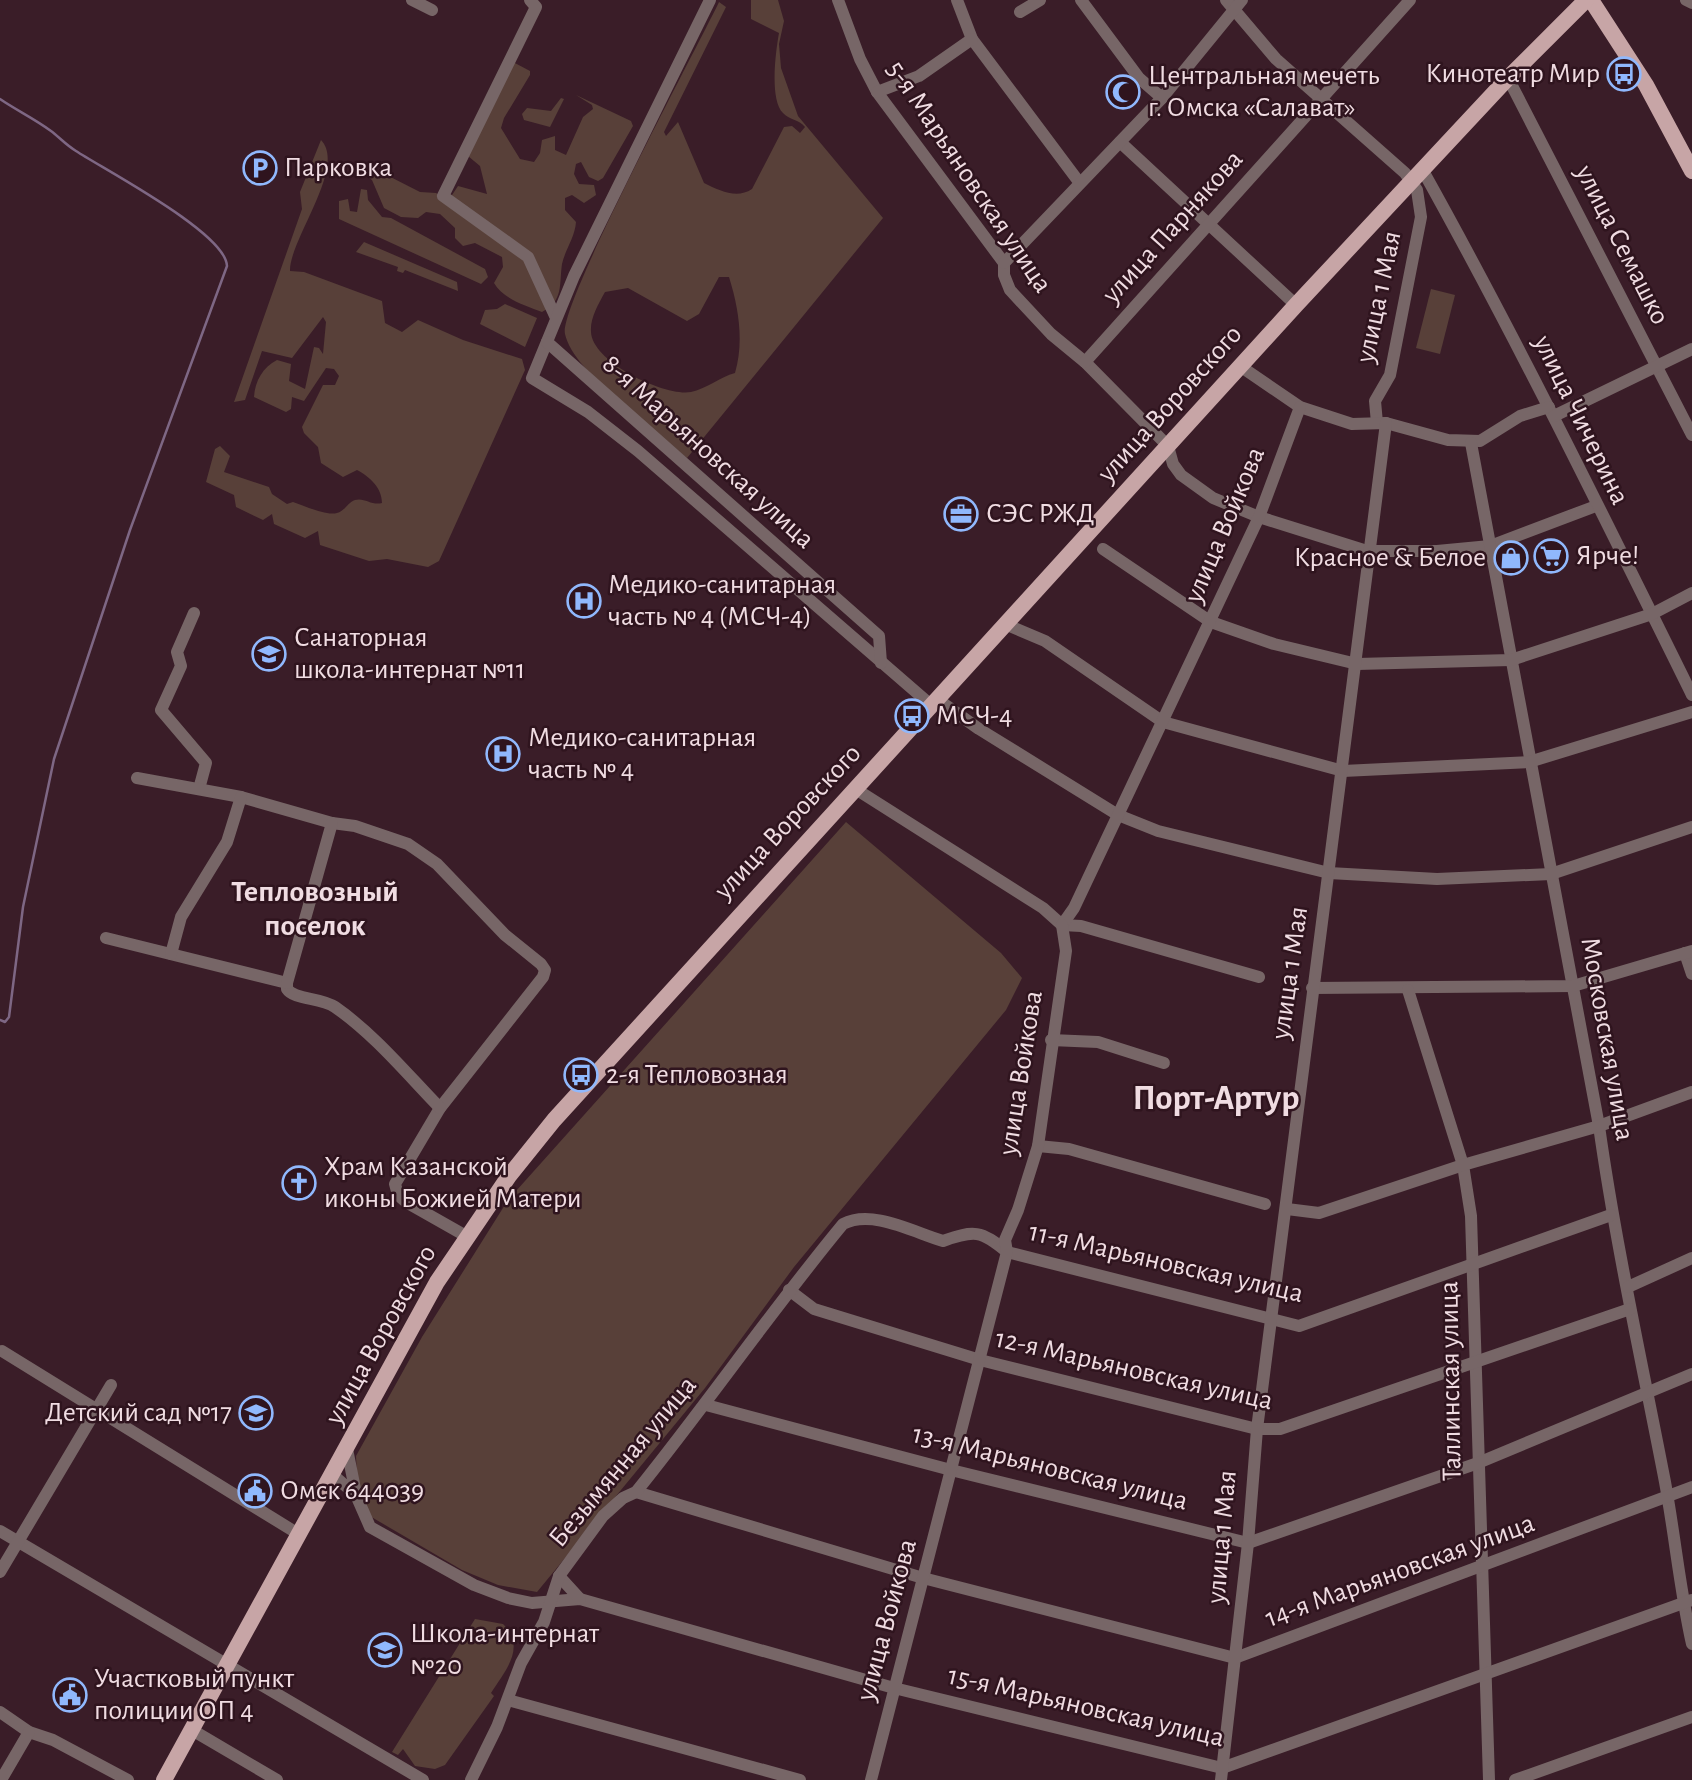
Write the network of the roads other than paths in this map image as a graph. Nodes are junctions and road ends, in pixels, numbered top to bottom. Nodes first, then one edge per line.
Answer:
1 (412, 0) edge
2 (530, 0) edge
3 (710, 0) edge
4 (838, 0) edge
5 (957, 0) edge
6 (1040, 0) edge
7 (1081, 0) edge
8 (1410, 0) edge
9 (1589, 0) edge
10 (1686, 0) edge
11 (1234, 3) edge
12 (1692, 4) edge
13 (432, 10) dead end
14 (1020, 12) dead end
15 (972, 38) junction
16 (1508, 78) junction
17 (877, 92) junction
18 (1162, 98) junction
19 (1321, 99) junction
20 (1119, 142) junction
21 (1692, 171) edge
22 (1417, 174) junction
23 (1079, 182) junction
24 (1207, 223) junction
25 (1004, 263) junction
26 (1296, 305) junction
27 (556, 318) junction
28 (547, 342) junction
29 (1692, 348) edge
30 (1085, 362) junction
31 (1240, 366) junction
32 (1657, 368) junction
33 (1300, 407) junction
34 (1552, 411) junction
35 (1381, 423) junction
36 (1692, 435) edge
37 (1471, 443) junction
38 (1168, 446) junction
39 (1596, 506) junction
40 (1259, 517) junction
41 (1490, 546) junction
42 (1103, 550) dead end
43 (1367, 551) junction
44 (1692, 593) edge
45 (194, 613) dead end
46 (1652, 614) junction
47 (1211, 622) junction
48 (1006, 624) junction
49 (1511, 660) junction
50 (881, 663) junction
51 (1357, 664) junction
52 (1692, 695) edge
53 (934, 702) junction
54 (1692, 712) edge
55 (1163, 722) junction
56 (1529, 762) junction
57 (1343, 771) junction
58 (137, 778) dead end
59 (854, 788) junction
60 (199, 789) junction
61 (241, 797) junction
62 (1118, 816) junction
63 (332, 823) junction
64 (1692, 827) edge
65 (1329, 873) junction
66 (1551, 874) junction
67 (1062, 925) junction
68 (106, 938) dead end
69 (1689, 952) edge
70 (171, 954) junction
71 (1692, 974) edge
72 (1259, 977) dead end
73 (287, 984) junction
74 (1573, 986) junction
75 (1311, 988) junction
76 (1408, 990) junction
77 (1051, 1040) junction
78 (1164, 1063) dead end
79 (1692, 1092) edge
80 (440, 1108) junction
81 (1599, 1126) junction
82 (1038, 1146) junction
83 (1463, 1164) junction
84 (1265, 1204) dead end
85 (1287, 1209) junction
86 (1611, 1215) junction
87 (870, 1219) joint
88 (1008, 1233) junction
89 (466, 1236) junction
90 (990, 1238) junction
91 (1007, 1252) junction
92 (1692, 1258) edge
93 (1473, 1262) junction
94 (1628, 1286) junction
95 (789, 1290) junction
96 (1630, 1309) junction
97 (1272, 1319) junction
98 (2, 1351) dead end
99 (980, 1360) junction
100 (1475, 1361) junction
101 (1692, 1374) edge
102 (111, 1385) dead end
103 (1648, 1394) junction
104 (706, 1405) junction
105 (97, 1408) junction
106 (1256, 1429) junction
107 (347, 1449) junction
108 (1478, 1463) junction
109 (951, 1470) junction
110 (333, 1475) junction
111 (1692, 1487) edge
112 (636, 1492) junction
113 (356, 1494) junction
114 (1668, 1498) junction
115 (0, 1531) edge
116 (300, 1535) junction
117 (17, 1541) junction
118 (1248, 1542) junction
119 (1480, 1567) junction
120 (0, 1572) edge
121 (559, 1576) junction
122 (923, 1578) junction
123 (580, 1599) junction
124 (551, 1602) junction
125 (1687, 1602) edge
126 (1692, 1644) edge
127 (1235, 1658) junction
128 (227, 1665) junction
129 (1484, 1673) junction
130 (894, 1688) junction
131 (508, 1700) junction
132 (0, 1712) edge
133 (1692, 1717) edge
134 (191, 1730) junction
135 (29, 1732) junction
136 (1221, 1774) edge
137 (1, 1780) edge
138 (128, 1780) edge
139 (164, 1780) edge
140 (276, 1780) edge
141 (423, 1780) edge
142 (471, 1780) edge
143 (800, 1780) edge
144 (871, 1780) edge
145 (1489, 1780) edge
146 (1515, 1780) edge

1 - 13 street
2 - 27 street
3 - 27 street
4 - 17 street, 5-я Марьяновская улица
5 - 15 street
6 - 14 street
7 - 18 street
8 - 19 street, улица Парнякова
9 - 16 main road, улица Воровского
9 - 21 main road
10 - 12 street
11 - 18 street
11 - 19 street
15 - 17 street
15 - 23 street
16 - 22 main road, улица Воровского
16 - 32 street, улица Семашко
17 - 25 street, 5-я Марьяновская улица
18 - 20 street
19 - 22 street
19 - 24 street, улица Парнякова
20 - 23 street
20 - 24 street
22 - 26 main road, улица Воровского
22 - 34 street, улица Чичерина
22 - 35 street, улица 1 Мая
23 - 25 street
24 - 26 street
24 - 30 street, улица Парнякова
25 - 30 street, 5-я Марьяновская улица
26 - 31 main road, улица Воровского
27 - 28 street
28 - 50 street, 8-я Марьяновская улица
28 - 50 street, 8-я Марьяновская улица
29 - 32 street
30 - 38 street, 5-я Марьяновская улица
31 - 33 street
31 - 38 main road, улица Воровского
32 - 34 street
32 - 36 street, улица Семашко
33 - 35 street
33 - 40 street, улица Войкова
34 - 37 street
34 - 39 street, улица Чичерина
35 - 37 street
35 - 43 street, улица 1 Мая
37 - 41 street, Московская улица
38 - 40 street, 5-я Марьяновская улица
38 - 48 main road, улица Воровского
39 - 41 street, 5-я Марьяновская улица
39 - 46 street, улица Чичерина
40 - 43 street, 5-я Марьяновская улица
40 - 47 street, улица Войкова
41 - 43 street, 5-я Марьяновская улица
41 - 49 street, Московская улица
42 - 47 street
43 - 51 street, улица 1 Мая
44 - 46 street
45 - 60 street
46 - 49 street
46 - 52 street, улица Чичерина
47 - 51 street
47 - 55 street, улица Войкова
48 - 53 main road, улица Воровского
48 - 55 street
49 - 51 street
49 - 56 street, Московская улица
50 - 53 street, 8-я Марьяновская улица
51 - 57 street, улица 1 Мая
53 - 59 main road, улица Воровского
53 - 62 street, 8-я Марьяновская улица
54 - 56 street
55 - 57 street
55 - 62 street, улица Войкова
56 - 57 street
56 - 66 street, Московская улица
57 - 65 street, улица 1 Мая
58 - 60 street
59 - 67 street
59 - 89 main road, улица Воровского
60 - 61 street
61 - 63 street
61 - 70 street
62 - 65 street, 8-я Марьяновская улица
62 - 67 street, улица Войкова
63 - 73 street
63 - 80 street
64 - 66 street, 8-я Марьяновская улица
65 - 66 street, 8-я Марьяновская улица
65 - 75 street, улица 1 Мая
66 - 74 street, Московская улица
67 - 72 street
67 - 77 street, улица Войкова
68 - 70 street
69 - 71 street
69 - 74 street
70 - 73 street
73 - 80 street
74 - 76 street
74 - 81 street, Московская улица
75 - 76 street
75 - 85 street, улица 1 Мая
76 - 83 street, Таллинская улица
77 - 78 street
77 - 82 street, улица Войкова
79 - 81 street
80 - 89 street
81 - 83 street
81 - 86 street, Московская улица
82 - 84 street
82 - 88 street, улица Войкова
83 - 85 street
83 - 93 street, Таллинская улица
85 - 97 street, улица 1 Мая
86 - 93 street, 11-я Марьяновская улица
86 - 94 street, Московская улица
87 - 90 street, 11-я Марьяновская улица
87 - 95 street, Безымянная улица
88 - 90 street, 11-я Марьяновская улица
88 - 91 street, улица Войкова
89 - 107 main road, улица Воровского
90 - 91 street, 11-я Марьяновская улица
91 - 97 street, 11-я Марьяновская улица
91 - 99 street, улица Войкова
92 - 94 street
93 - 97 street, 11-я Марьяновская улица
93 - 100 street, Таллинская улица
94 - 96 street, Московская улица
95 - 99 street, 12-я Марьяновская улица
95 - 104 street, Безымянная улица
96 - 100 street, 12-я Марьяновская улица
96 - 103 street, Московская улица
97 - 106 street, улица 1 Мая
98 - 105 street
99 - 106 street, 12-я Марьяновская улица
99 - 109 street, улица Войкова
100 - 106 street, 12-я Марьяновская улица
100 - 108 street, Таллинская улица
101 - 103 street
102 - 105 street
103 - 108 street
103 - 114 street, Московская улица
104 - 109 street, 13-я Марьяновская улица
104 - 112 street, Безымянная улица
105 - 116 street
105 - 117 street
106 - 118 street, улица 1 Мая
107 - 110 main road, улица Воровского
107 - 113 street, 15-я Марьяновская улица
108 - 118 street
108 - 119 street, Таллинская улица
109 - 118 street, 13-я Марьяновская улица
109 - 122 street, улица Войкова
110 - 113 street
110 - 116 main road, улица Воровского
111 - 114 street, 14-я Марьяновская улица
112 - 121 street, Безымянная улица
112 - 122 street
113 - 124 street, 15-я Марьяновская улица
114 - 119 street, 14-я Марьяновская улица
114 - 125 street, Московская улица
115 - 117 street
116 - 128 main road, улица Воровского
117 - 120 street
117 - 128 street
118 - 127 street, улица 1 Мая
119 - 127 street, 14-я Марьяновская улица
119 - 129 street, Таллинская улица
121 - 123 street
121 - 124 street, Безымянная улица
122 - 127 street
122 - 130 street, улица Войкова
123 - 124 street, 15-я Марьяновская улица
123 - 130 street, 15-я Марьяновская улица
124 - 131 street, Безымянная улица
125 - 126 street, Московская улица
125 - 129 street, 15-я Марьяновская улица
127 - 136 street, улица 1 Мая
128 - 134 main road, улица Воровского
128 - 141 street
129 - 136 street, 15-я Марьяновская улица
129 - 145 street, Таллинская улица
130 - 136 street, 15-я Марьяновская улица
130 - 144 street, улица Войкова
131 - 142 street, Безымянная улица
131 - 143 street
132 - 135 street
133 - 146 street
134 - 139 main road, улица Воровского
134 - 140 street
135 - 137 street
135 - 138 street

